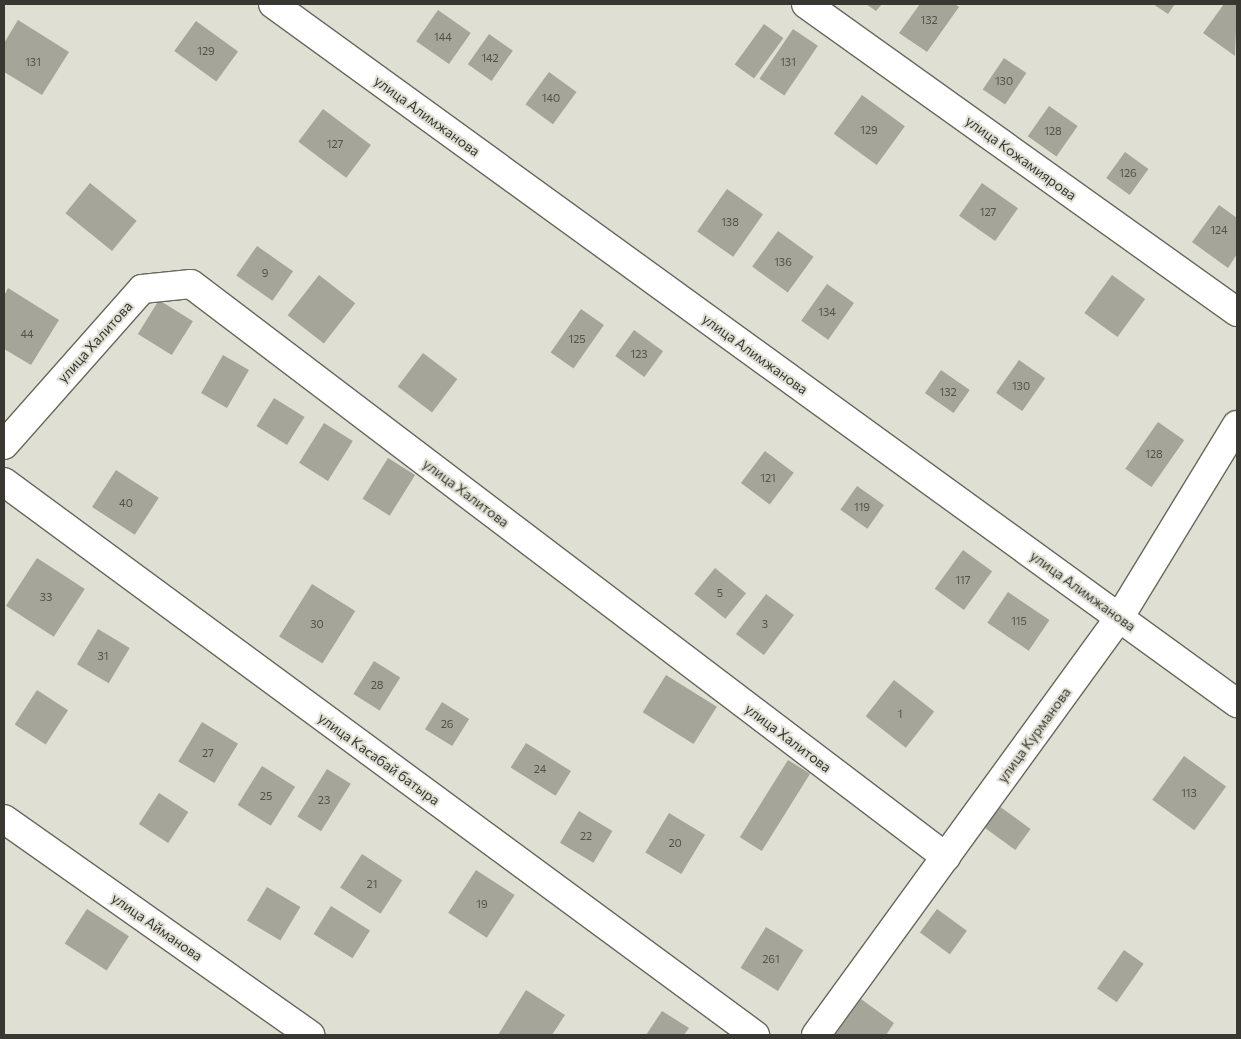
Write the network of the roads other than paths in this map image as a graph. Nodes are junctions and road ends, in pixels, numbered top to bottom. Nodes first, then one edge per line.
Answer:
1 (273, 4) edge
2 (806, 4) edge
3 (1237, 312) edge
4 (1237, 425) edge
5 (4, 444) edge
6 (4, 482) edge
7 (1120, 618) junction
8 (1237, 703) edge
9 (4, 819) edge
10 (946, 857) junction
11 (310, 1035) edge
12 (755, 1035) edge
13 (816, 1035) edge

1 - 7 street, улица Алимжанова
2 - 3 street, улица Кожамиярова
4 - 7 street, улица Курманова
5 - 10 street, улица Халитова
6 - 12 street, улица Касабай батыра
7 - 8 street, улица Алимжанова
7 - 10 street, улица Курманова
9 - 11 street, улица Айманова
10 - 13 street, улица Курманова

